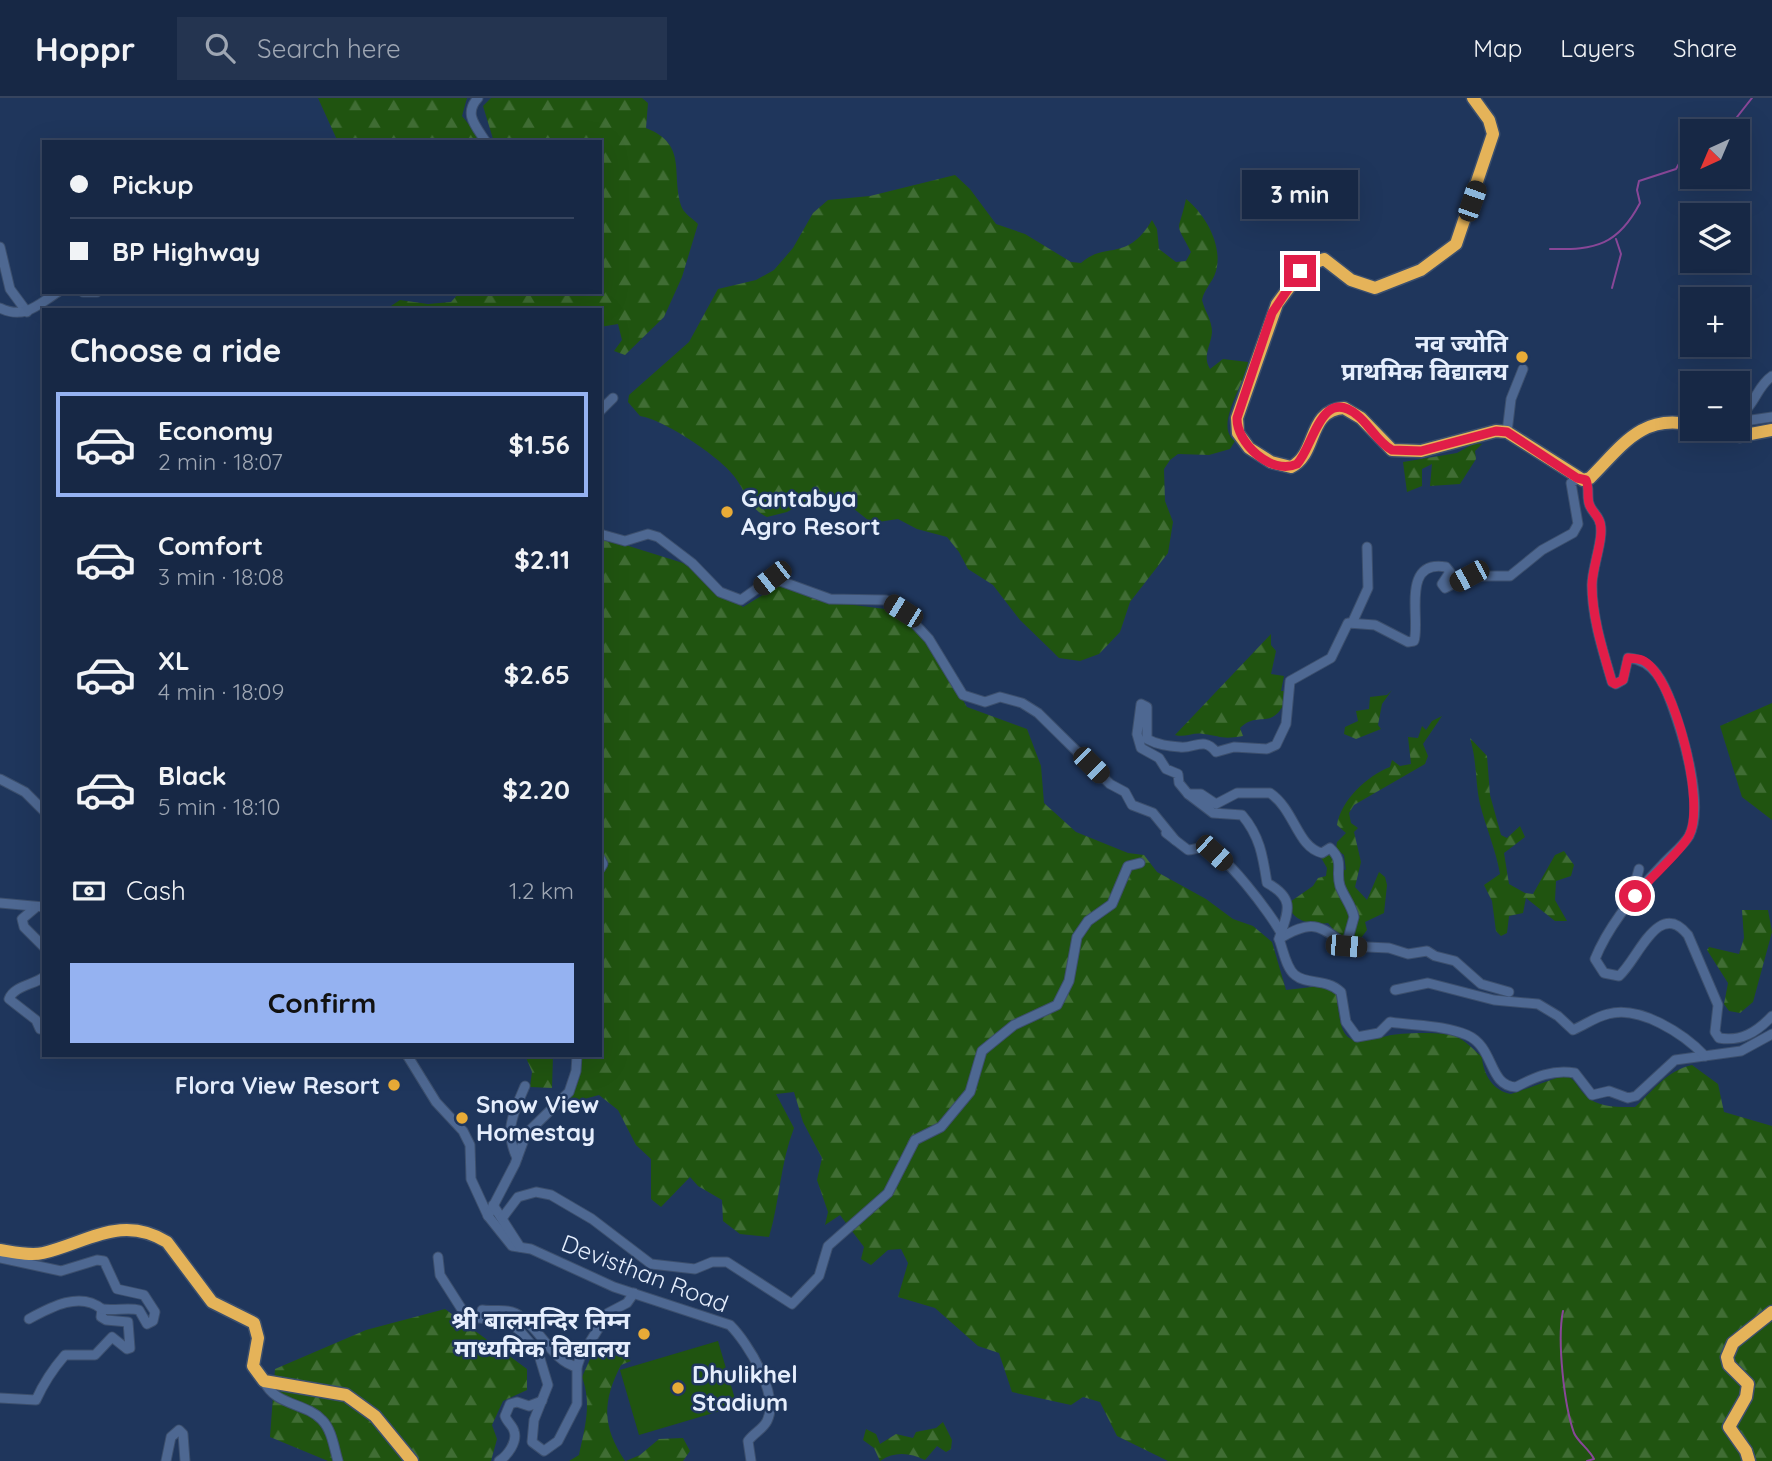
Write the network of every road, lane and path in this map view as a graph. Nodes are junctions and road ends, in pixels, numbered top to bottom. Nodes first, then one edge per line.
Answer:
1 (478, 98) edge
2 (1473, 98) edge
3 (485, 140) edge
4 (0, 247) edge
5 (55, 294) edge
6 (0, 308) edge
7 (27, 312) junction
8 (1523, 369) dead end
9 (1772, 376) edge
10 (613, 398) dead end
11 (1750, 408) edge
12 (602, 409) edge
13 (1772, 417) edge
14 (1750, 420) edge
15 (1680, 424) edge
16 (1772, 430) edge
17 (1507, 432) junction
18 (1750, 434) edge
19 (1582, 479) junction
20 (602, 535) edge
21 (1367, 547) dead end
22 (1353, 621) junction
23 (0, 779) edge
24 (1188, 794) junction
25 (42, 809) edge
26 (1166, 833) dead end
27 (1175, 840) junction
28 (1140, 863) dead end
29 (1639, 869) dead end
30 (0, 903) edge
31 (1628, 906) junction
32 (40, 907) edge
33 (1280, 936) junction
34 (42, 945) edge
35 (1346, 946) junction
36 (42, 978) edge
37 (1395, 990) dead end
38 (1509, 992) dead end
39 (1772, 1016) edge
40 (40, 1029) dead end
41 (1772, 1034) edge
42 (1705, 1056) junction
43 (408, 1057) edge
44 (577, 1057) edge
45 (525, 1086) dead end
46 (517, 1158) junction
47 (493, 1205) junction
48 (488, 1216) junction
49 (503, 1217) junction
50 (520, 1247) junction
51 (0, 1250) edge
52 (438, 1256) dead end
53 (0, 1258) edge
54 (634, 1293) junction
55 (102, 1309) junction
56 (482, 1310) dead end
57 (1772, 1312) edge
58 (29, 1319) dead end
59 (577, 1367) junction
60 (264, 1381) junction
61 (0, 1398) edge
62 (542, 1401) junction
63 (166, 1461) edge
64 (185, 1461) edge
65 (338, 1461) edge
66 (412, 1461) edge
67 (499, 1461) edge
68 (751, 1461) edge
69 (1749, 1461) edge

1 - 3 street
2 - 17 highway
4 - 7 street
5 - 7 street
6 - 7 street
8 - 17 street
9 - 11 street
10 - 12 street
13 - 14 street
15 - 19 highway
16 - 18 highway
17 - 19 highway
19 - 22 street
19 - 31 street
20 - 27 street
21 - 22 street
22 - 24 street
23 - 25 street
24 - 33 street
24 - 35 street
26 - 27 street
27 - 33 street
28 - 49 street
29 - 31 street
30 - 32 street
31 - 39 street
32 - 34 street
33 - 35 street
33 - 42 street
35 - 38 street
36 - 40 street
37 - 42 street
41 - 42 street
43 - 48 street, Devisthan Road
44 - 46 street
45 - 46 street
46 - 47 street
47 - 48 street
47 - 49 street
48 - 50 street, Devisthan Road
49 - 50 street
50 - 54 street, Devisthan Road
51 - 60 highway
52 - 62 street
53 - 55 street
54 - 59 street
54 - 68 street, Devisthan Road
55 - 58 street
55 - 61 street
56 - 59 street
57 - 69 highway
59 - 62 street
60 - 65 street
60 - 66 highway
62 - 67 street
63 - 64 street

